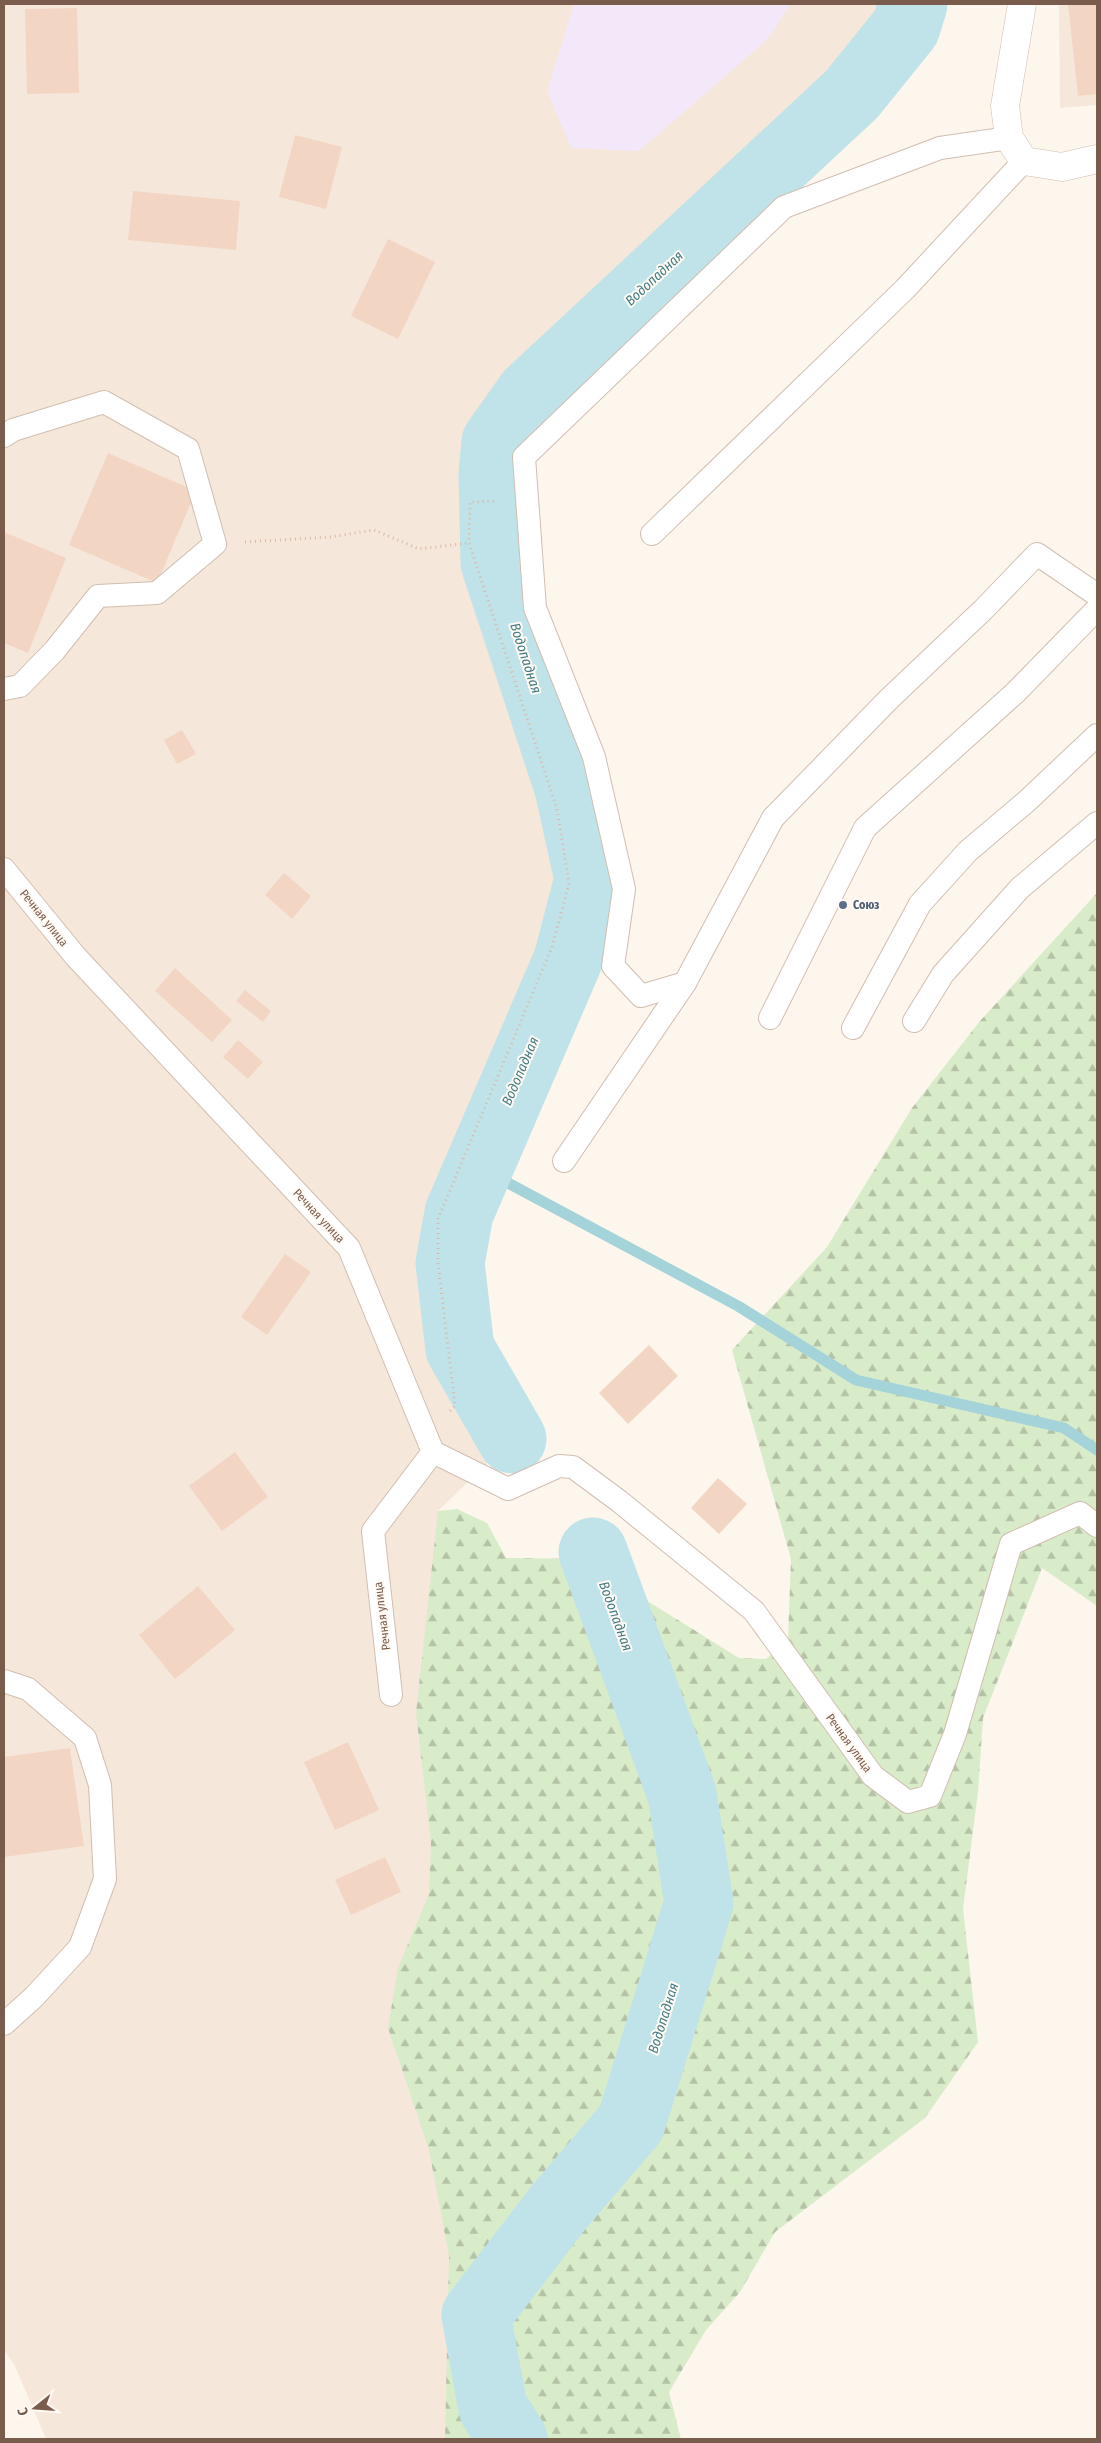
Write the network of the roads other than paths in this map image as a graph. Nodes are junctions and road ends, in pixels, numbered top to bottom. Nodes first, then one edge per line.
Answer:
1 (1022, 4) edge
2 (1009, 138) junction
3 (1097, 159) edge
4 (1024, 161) junction
5 (4, 436) edge
6 (652, 534) dead end
7 (1097, 595) edge
8 (1097, 609) edge
9 (4, 689) edge
10 (1097, 735) edge
11 (1097, 823) edge
12 (4, 869) edge
13 (685, 983) junction
14 (770, 1018) dead end
15 (914, 1022) dead end
16 (853, 1028) dead end
17 (564, 1161) dead end
18 (430, 1444) junction
19 (1097, 1526) edge
20 (4, 1681) edge
21 (391, 1695) dead end
22 (4, 2024) edge

1 - 2 street
2 - 4 street
2 - 13 lane
3 - 4 street
4 - 6 lane
5 - 9 lane
7 - 13 lane
8 - 14 lane
10 - 16 lane
11 - 15 lane
12 - 18 lane, Речная улица
13 - 17 lane
18 - 19 lane, Речная улица
18 - 21 lane, Речная улица
20 - 22 lane

